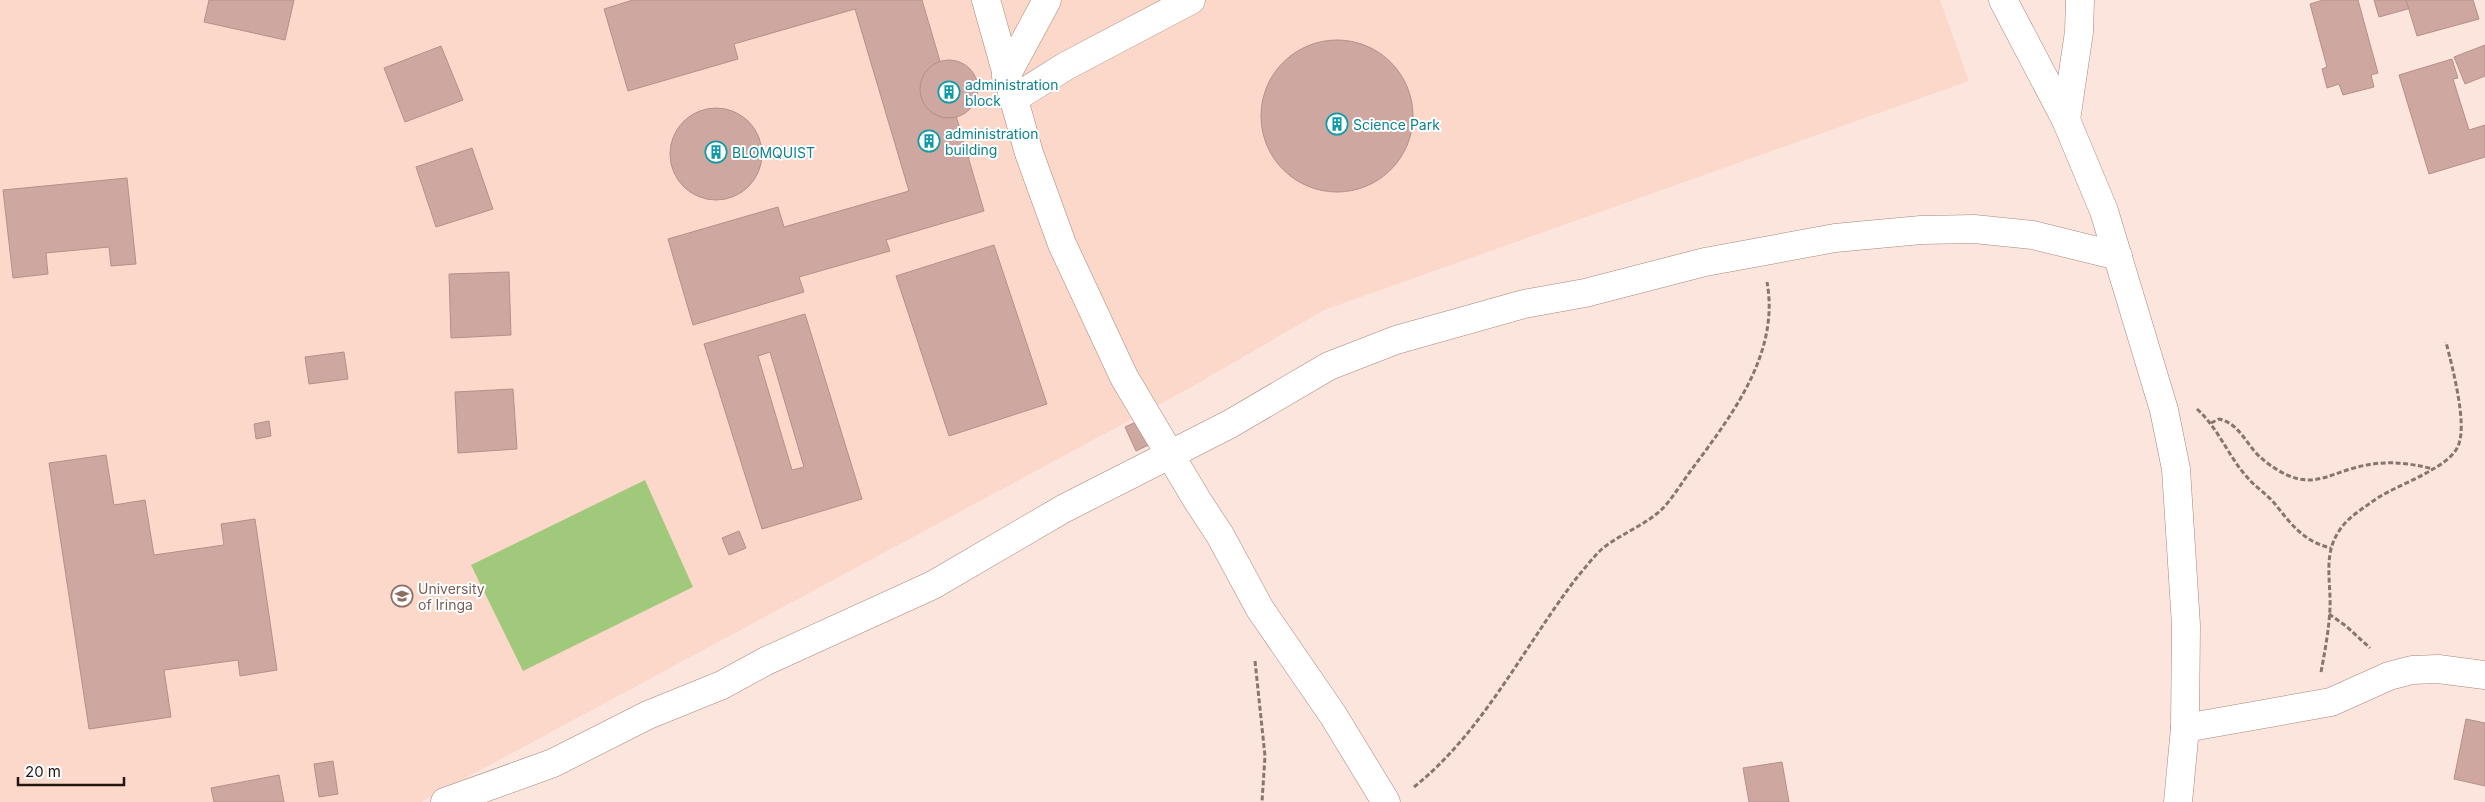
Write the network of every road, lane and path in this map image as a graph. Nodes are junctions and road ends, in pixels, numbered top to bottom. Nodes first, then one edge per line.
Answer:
1 (986, 0) edge
2 (1047, 0) edge
3 (1191, 0) edge
4 (2002, 0) edge
5 (2080, 0) edge
6 (1010, 88) junction
7 (2066, 120) junction
8 (1762, 252) junction
9 (2118, 256) junction
10 (2446, 342) dead end
11 (2196, 407) dead end
12 (2211, 423) junction
13 (1170, 453) junction
14 (2433, 469) junction
15 (2331, 548) junction
16 (2330, 614) junction
17 (1254, 651) dead end
18 (2394, 674) junction
19 (2485, 675) edge
20 (2313, 706) junction
21 (2185, 728) junction
22 (477, 795) edge
23 (1397, 797) edge
24 (445, 802) edge
25 (1262, 802) edge
26 (2178, 802) edge

1 - 6 street
2 - 6 street
3 - 6 street
4 - 7 street
5 - 7 street
6 - 13 street
7 - 9 street
8 - 9 street
8 - 13 street
8 - 23 path
9 - 21 street
10 - 14 path
11 - 12 path
12 - 14 path
12 - 15 path
13 - 22 street
13 - 23 street
14 - 15 path
15 - 16 path
16 - 18 path
16 - 20 path
17 - 25 path
18 - 19 street
18 - 20 street
20 - 21 street
21 - 26 street
22 - 24 street

